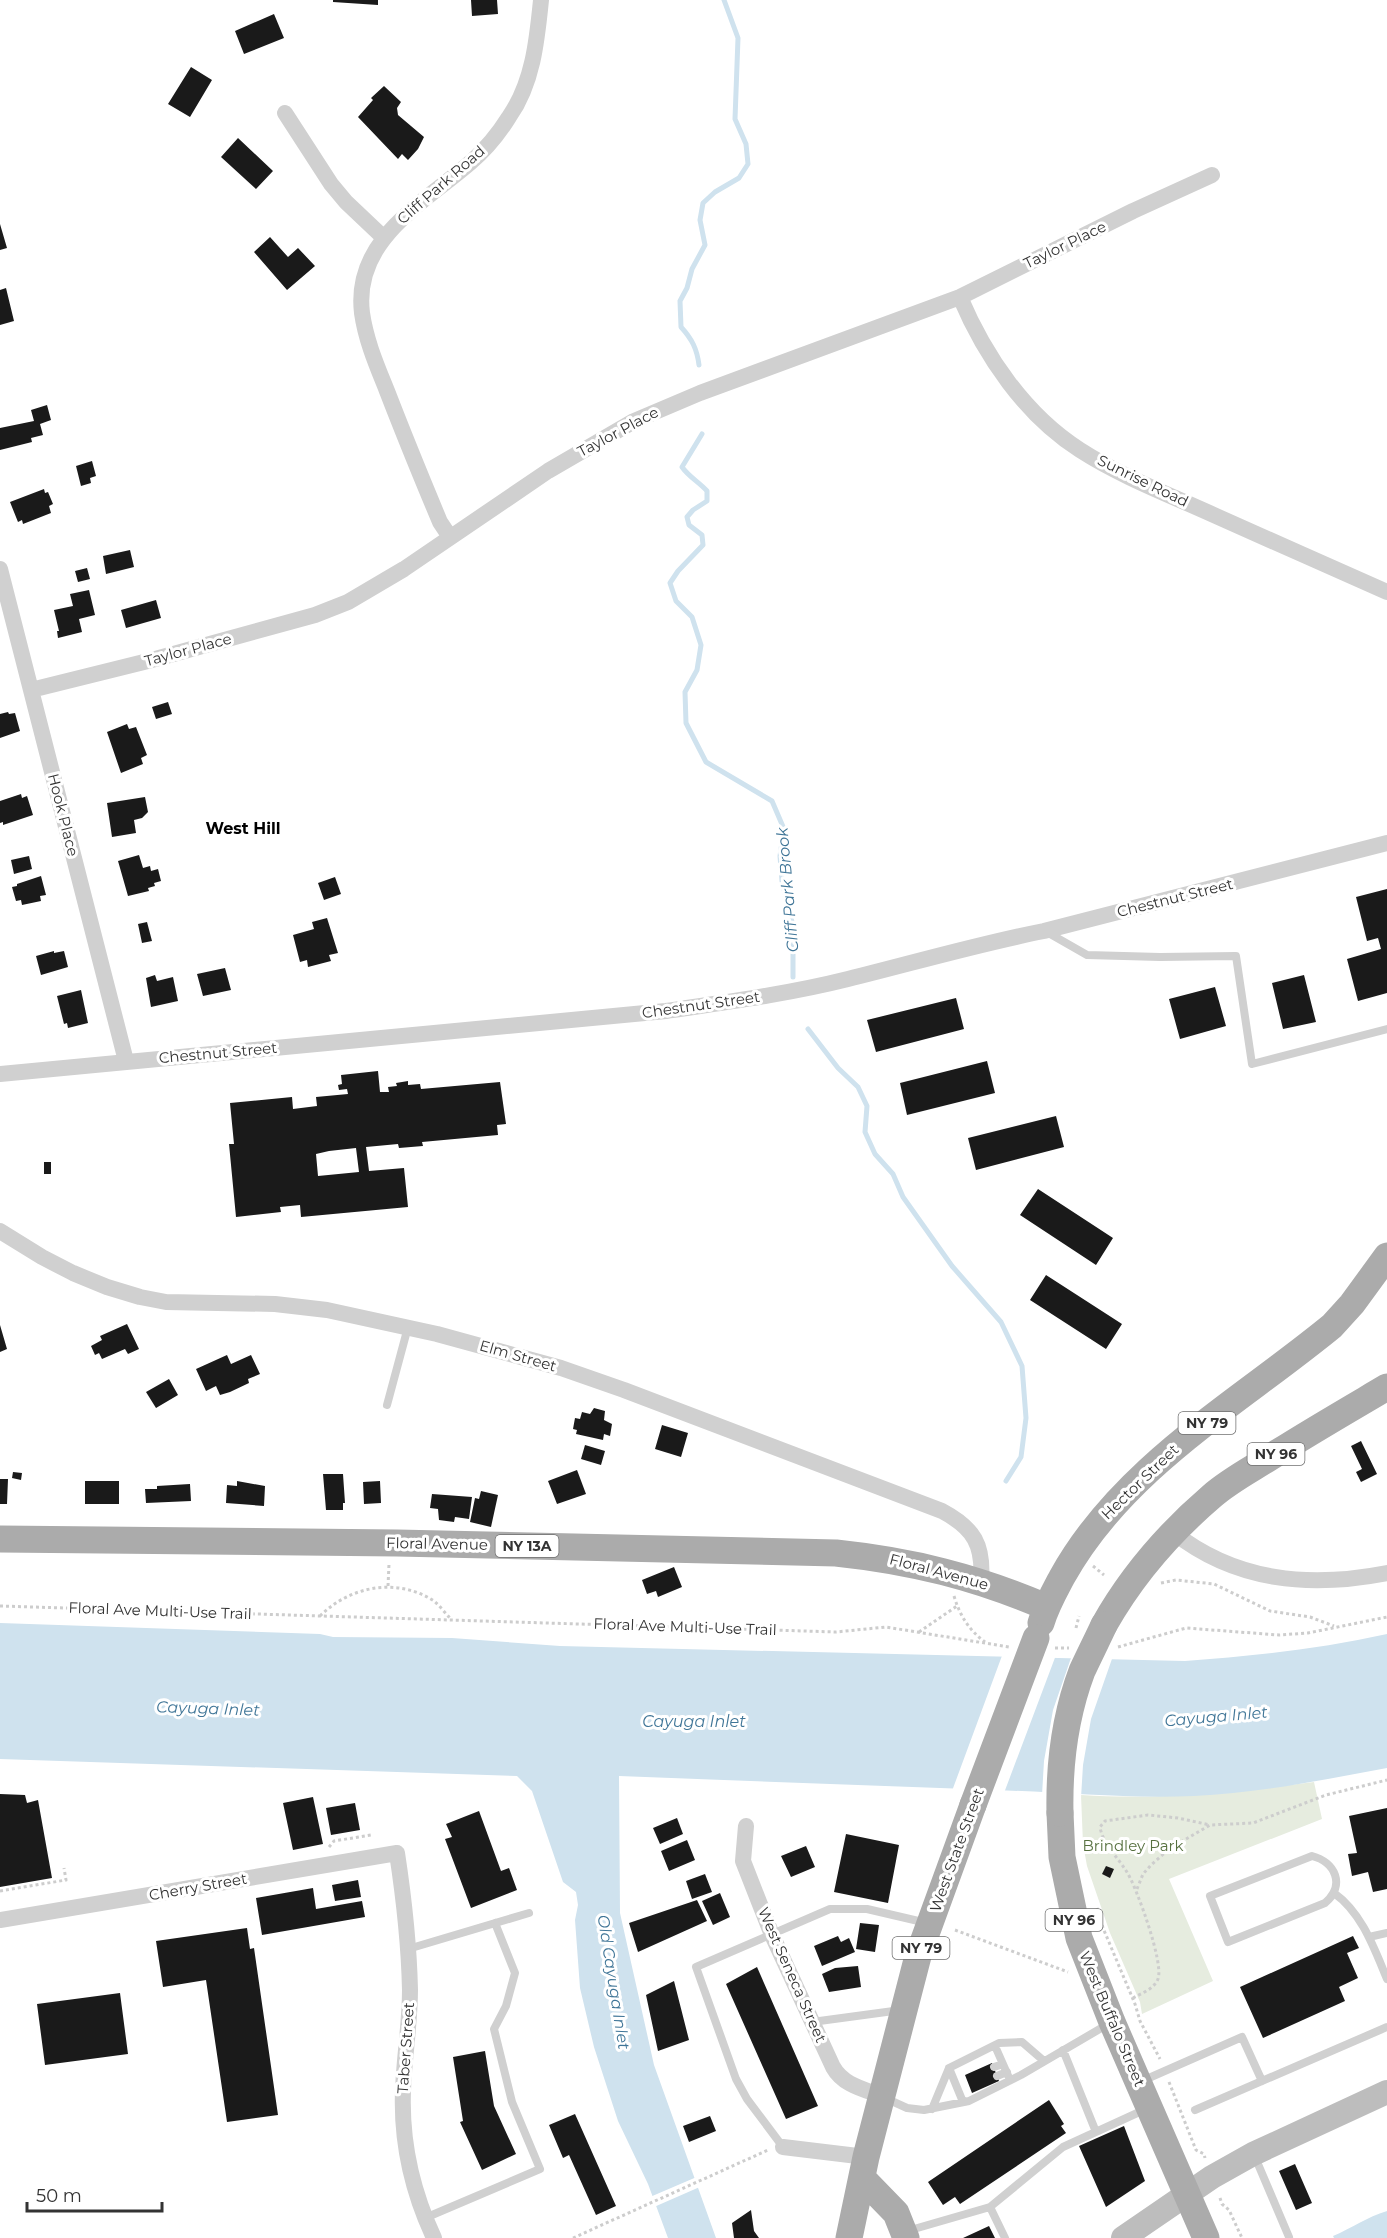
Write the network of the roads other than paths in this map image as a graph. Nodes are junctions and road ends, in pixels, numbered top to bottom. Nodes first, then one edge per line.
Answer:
1 (541, 0) edge
2 (285, 113) dead end
3 (1212, 176) dead end
4 (384, 238) junction
5 (960, 297) junction
6 (450, 537) junction
7 (0, 569) edge
8 (1387, 592) edge
9 (31, 690) junction
10 (1387, 843) edge
11 (1044, 931) junction
12 (1387, 1029) edge
13 (126, 1061) junction
14 (0, 1074) edge
15 (0, 1231) edge
16 (1387, 1256) edge
17 (408, 1327) junction
18 (1387, 1387) edge
19 (387, 1405) dead end
20 (1173, 1532) junction
21 (0, 1539) edge
22 (1387, 1573) edge
23 (981, 1582) junction
24 (1046, 1607) junction
25 (746, 1826) dead end
26 (397, 1853) joint
27 (1334, 1893) junction
28 (529, 1914) dead end
29 (0, 1920) edge
30 (495, 1923) junction
31 (942, 1927) junction
32 (1387, 1933) edge
33 (772, 1935) junction
34 (1369, 1937) junction
35 (408, 1949) junction
36 (1387, 1978) edge
37 (904, 2010) junction
38 (812, 2022) junction
39 (1112, 2022) junction
40 (1387, 2027) edge
41 (995, 2046) junction
42 (1063, 2050) junction
43 (1044, 2061) junction
44 (949, 2068) junction
45 (1002, 2072) junction
46 (966, 2079) dead end
47 (1262, 2081) junction
48 (1138, 2082) junction
49 (956, 2084) junction
50 (970, 2089) dead end
51 (1387, 2092) edge
52 (882, 2096) junction
53 (961, 2097) junction
54 (1149, 2107) junction
55 (932, 2109) junction
56 (1195, 2110) dead end
57 (1096, 2132) junction
58 (783, 2147) joint
59 (1253, 2154) junction
60 (864, 2168) junction
61 (1187, 2194) junction
62 (990, 2207) junction
63 (425, 2218) junction
64 (905, 2235) edge
65 (1289, 2237) edge
66 (434, 2238) edge
67 (849, 2238) edge
68 (1005, 2238) edge
69 (1123, 2238) edge
70 (1206, 2238) edge

1 - 4 street, Cliff Park Road
2 - 4 street
3 - 5 street, Taylor Place
4 - 6 street, Cliff Park Road
5 - 6 street, Taylor Place
5 - 8 street, Sunrise Road
6 - 9 street, Taylor Place
7 - 9 street, Hook Place
9 - 13 street, Hook Place
10 - 11 street, Chestnut Street
11 - 12 lane
11 - 13 street, Chestnut Street
13 - 14 street, Chestnut Street
15 - 17 street, Elm Street
16 - 24 main road, Hector Street / NY 79
17 - 19 lane
17 - 23 street, Elm Street
18 - 20 main road, NY 96
20 - 22 street
20 - 39 main road, West Buffalo Street / NY 96, bridge
21 - 23 main road, Floral Avenue / NY 13A
23 - 24 main road, Floral Avenue / NY 13A
24 - 31 main road, West State Street / NY 79, bridge
25 - 33 street, West Seneca Street
26 - 29 street, Cherry Street
26 - 35 street, Taber Street
27 - 27 lane
27 - 34 lane
28 - 30 lane
30 - 35 lane
30 - 63 lane
31 - 33 lane
31 - 37 main road, West State Street / NY 79
32 - 34 lane
33 - 38 street, West Seneca Street
33 - 58 lane
34 - 36 lane
35 - 63 street, Taber Street
37 - 38 lane
37 - 52 main road, West State Street / NY 79
38 - 52 street, West Seneca Street
39 - 42 lane
39 - 48 main road, West Buffalo Street / NY 96
40 - 47 lane
41 - 43 lane
41 - 44 lane
41 - 45 lane
42 - 43 lane
42 - 57 lane
43 - 45 lane
44 - 49 lane
44 - 55 lane
45 - 53 lane
46 - 49 lane
47 - 48 lane
47 - 56 lane
48 - 54 main road, West Buffalo Street / NY 96
49 - 53 lane
50 - 53 lane
51 - 59 main road
52 - 55 lane
52 - 60 main road, West State Street / NY 79
53 - 55 lane
54 - 57 lane
54 - 61 main road, West Buffalo Street / NY 96
57 - 62 lane
58 - 60 street
59 - 61 main road
59 - 65 lane
60 - 64 main road
60 - 67 main road, West State Street / NY 79
61 - 69 main road
61 - 70 main road, West Buffalo Street
62 - 64 lane
62 - 68 lane
63 - 66 street, Taber Street

